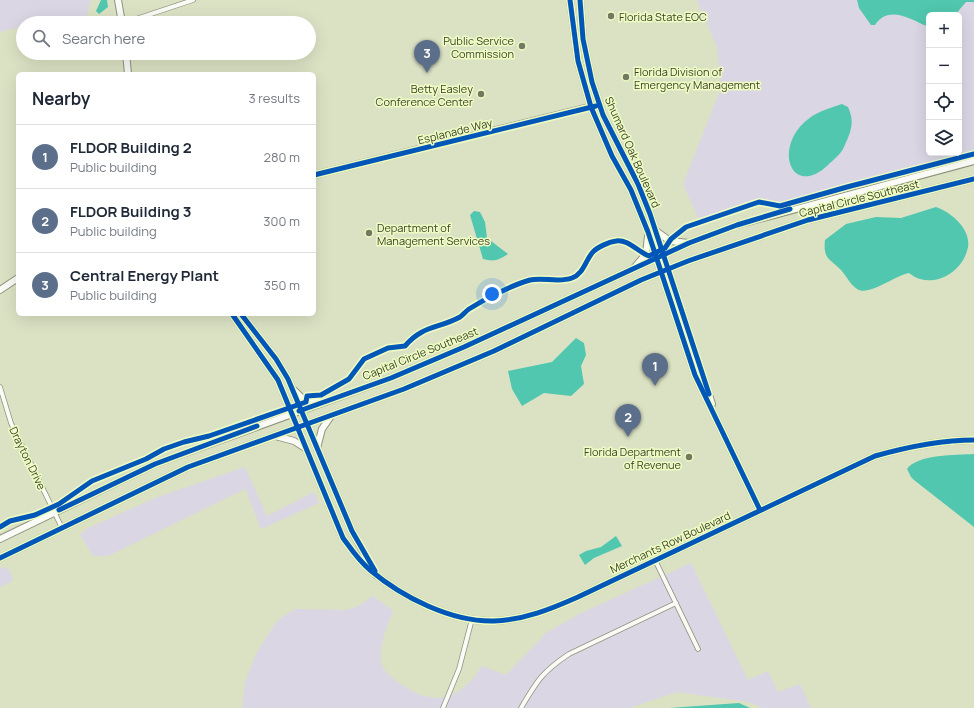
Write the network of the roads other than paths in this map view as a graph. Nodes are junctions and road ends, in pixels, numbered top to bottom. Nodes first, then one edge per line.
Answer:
1 (118, 0) edge
2 (193, 0) edge
3 (570, 0) edge
4 (580, 0) edge
5 (121, 16) edge
6 (144, 16) edge
7 (127, 60) edge
8 (128, 72) edge
9 (600, 104) junction
10 (590, 107) junction
11 (621, 151) junction
12 (612, 156) junction
13 (974, 161) edge
14 (316, 175) edge
15 (974, 179) edge
16 (656, 231) junction
17 (648, 232) junction
18 (690, 243) junction
19 (664, 256) junction
20 (657, 259) junction
21 (667, 268) junction
22 (633, 269) junction
23 (660, 271) junction
24 (16, 279) edge
25 (0, 290) edge
26 (234, 316) edge
27 (243, 316) edge
28 (250, 325) junction
29 (244, 330) junction
30 (0, 387) edge
31 (293, 389) junction
32 (322, 402) junction
33 (301, 410) junction
34 (292, 413) junction
35 (331, 416) junction
36 (718, 423) junction
37 (307, 424) junction
38 (298, 428) junction
39 (276, 436) junction
40 (974, 440) edge
41 (317, 448) junction
42 (306, 449) junction
43 (760, 510) junction
44 (54, 512) junction
45 (62, 528) junction
46 (0, 539) edge
47 (0, 558) edge
48 (655, 560) junction
49 (376, 575) junction
50 (676, 603) junction
51 (472, 619) junction
52 (698, 649) dead end
53 (443, 708) edge
54 (520, 708) edge

1 - 5 street
2 - 6 street
3 - 10 street, Shumard Oak Boulevard
4 - 9 street, Shumard Oak Boulevard
7 - 8 street
9 - 10 street, Esplanade Way
9 - 11 street, Shumard Oak Boulevard
10 - 12 street, Shumard Oak Boulevard
10 - 14 street, Esplanade Way
11 - 12 street
11 - 16 street, Shumard Oak Boulevard
12 - 17 street, Shumard Oak Boulevard
13 - 18 street, Capital Circle Southeast
15 - 21 street, Capital Circle Southeast
16 - 18 street
16 - 19 street, Shumard Oak Boulevard
17 - 20 street, Shumard Oak Boulevard
17 - 22 street
18 - 19 street, Capital Circle Southeast
19 - 20 street, Capital Circle Southeast
19 - 21 street, Shumard Oak Boulevard
20 - 22 street, Capital Circle Southeast
20 - 23 street, Shumard Oak Boulevard
21 - 23 street, Capital Circle Southeast
21 - 36 street, Shumard Oak Boulevard
22 - 32 street, Capital Circle Southeast
23 - 35 street, Capital Circle Southeast
23 - 36 street, Shumard Oak Boulevard
24 - 25 street
26 - 29 street, Merchants Row Boulevard
27 - 28 street, Merchants Row Boulevard
28 - 29 street
28 - 31 street, Merchants Row Boulevard
29 - 34 street, Merchants Row Boulevard
30 - 44 street, Drayton Drive
31 - 32 street
31 - 33 street, Merchants Row Boulevard
32 - 33 street, Capital Circle Southeast
33 - 34 street, Capital Circle Southeast
33 - 37 street, Merchants Row Boulevard
34 - 38 street, Merchants Row Boulevard
34 - 44 street, Capital Circle Southeast
35 - 37 street, Capital Circle Southeast
35 - 41 street
36 - 43 street, Shumard Oak Boulevard
37 - 38 street, Capital Circle Southeast
37 - 41 street, Merchants Row Boulevard
38 - 39 street, Capital Circle Southeast
38 - 42 street, Merchants Row Boulevard
39 - 42 street
39 - 45 street, Capital Circle Southeast
40 - 43 street, Merchants Row Boulevard
41 - 49 street, Merchants Row Boulevard
42 - 49 street, Merchants Row Boulevard
43 - 48 street, Merchants Row Boulevard
44 - 45 street, Drayton Drive
44 - 46 street, Capital Circle Southeast
45 - 47 street, Capital Circle Southeast
48 - 50 street
48 - 51 street, Merchants Row Boulevard
49 - 51 street, Merchants Row Boulevard
50 - 52 street
50 - 54 street
51 - 53 street

